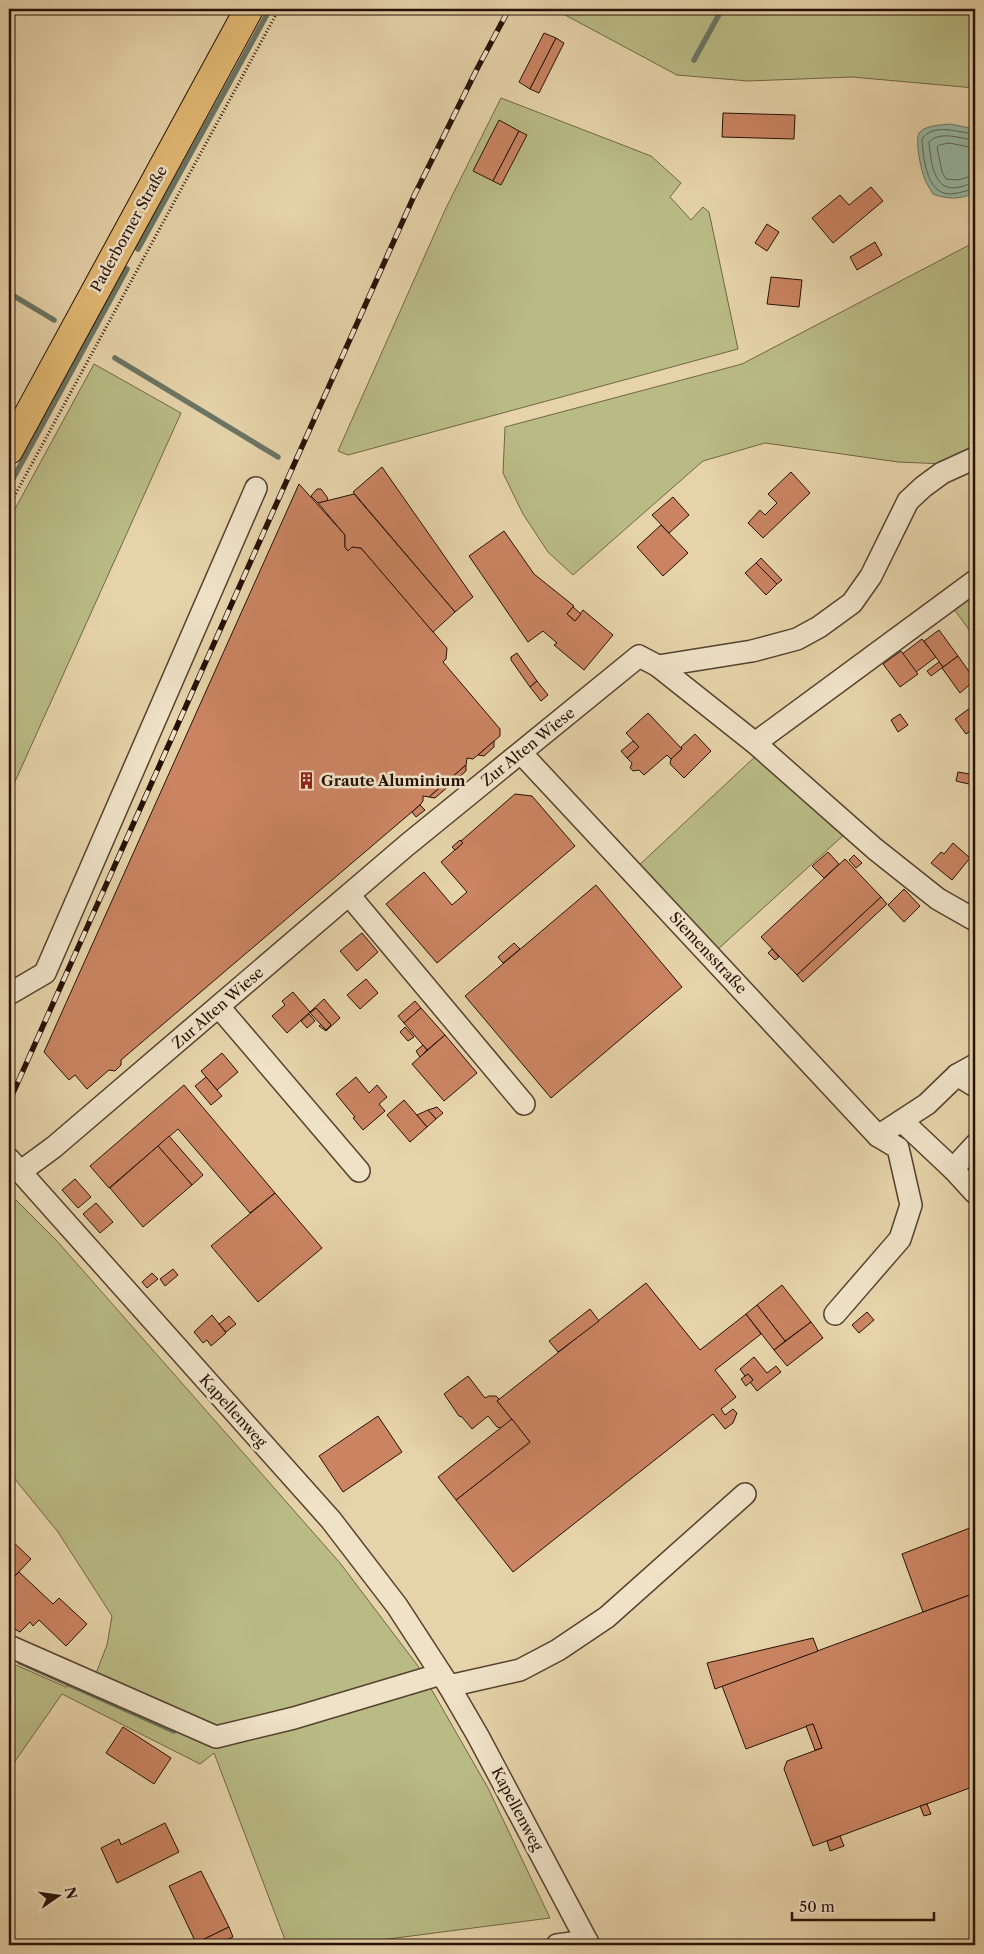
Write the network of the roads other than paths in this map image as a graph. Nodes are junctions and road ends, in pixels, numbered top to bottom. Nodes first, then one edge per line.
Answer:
1 (249, 9) edge
2 (9, 450) edge
3 (975, 458) edge
4 (256, 488) dead end
5 (975, 581) edge
6 (658, 666) junction
7 (755, 743) junction
8 (521, 753) junction
9 (349, 895) junction
10 (975, 920) edge
11 (9, 994) edge
12 (219, 1007) junction
13 (975, 1065) edge
14 (957, 1076) junction
15 (975, 1086) edge
16 (524, 1104) dead end
17 (902, 1121) junction
18 (878, 1136) junction
19 (975, 1145) edge
20 (14, 1166) edge
21 (953, 1169) junction
22 (359, 1172) dead end
23 (975, 1192) edge
24 (835, 1314) dead end
25 (745, 1494) dead end
26 (9, 1646) edge
27 (445, 1680) junction
28 (588, 1943) edge
29 (557, 1945) edge

1 - 2 main road, Paderborner Straße
3 - 6 street
4 - 11 street
5 - 7 street
6 - 7 street, Zur Alten Wiese
6 - 8 street, Zur Alten Wiese
7 - 10 street, Zur Alten Wiese
8 - 9 street, Zur Alten Wiese
8 - 18 street, Siemensstraße
9 - 12 street, Zur Alten Wiese
9 - 16 street
12 - 20 street, Zur Alten Wiese
12 - 22 street
13 - 14 street
14 - 15 street
14 - 17 street
17 - 18 street
17 - 21 street
18 - 24 street, Siemensstraße
19 - 21 street
20 - 27 street, Kapellenweg
21 - 23 street
25 - 27 street
26 - 27 street
27 - 28 street, Kapellenweg
28 - 29 street

